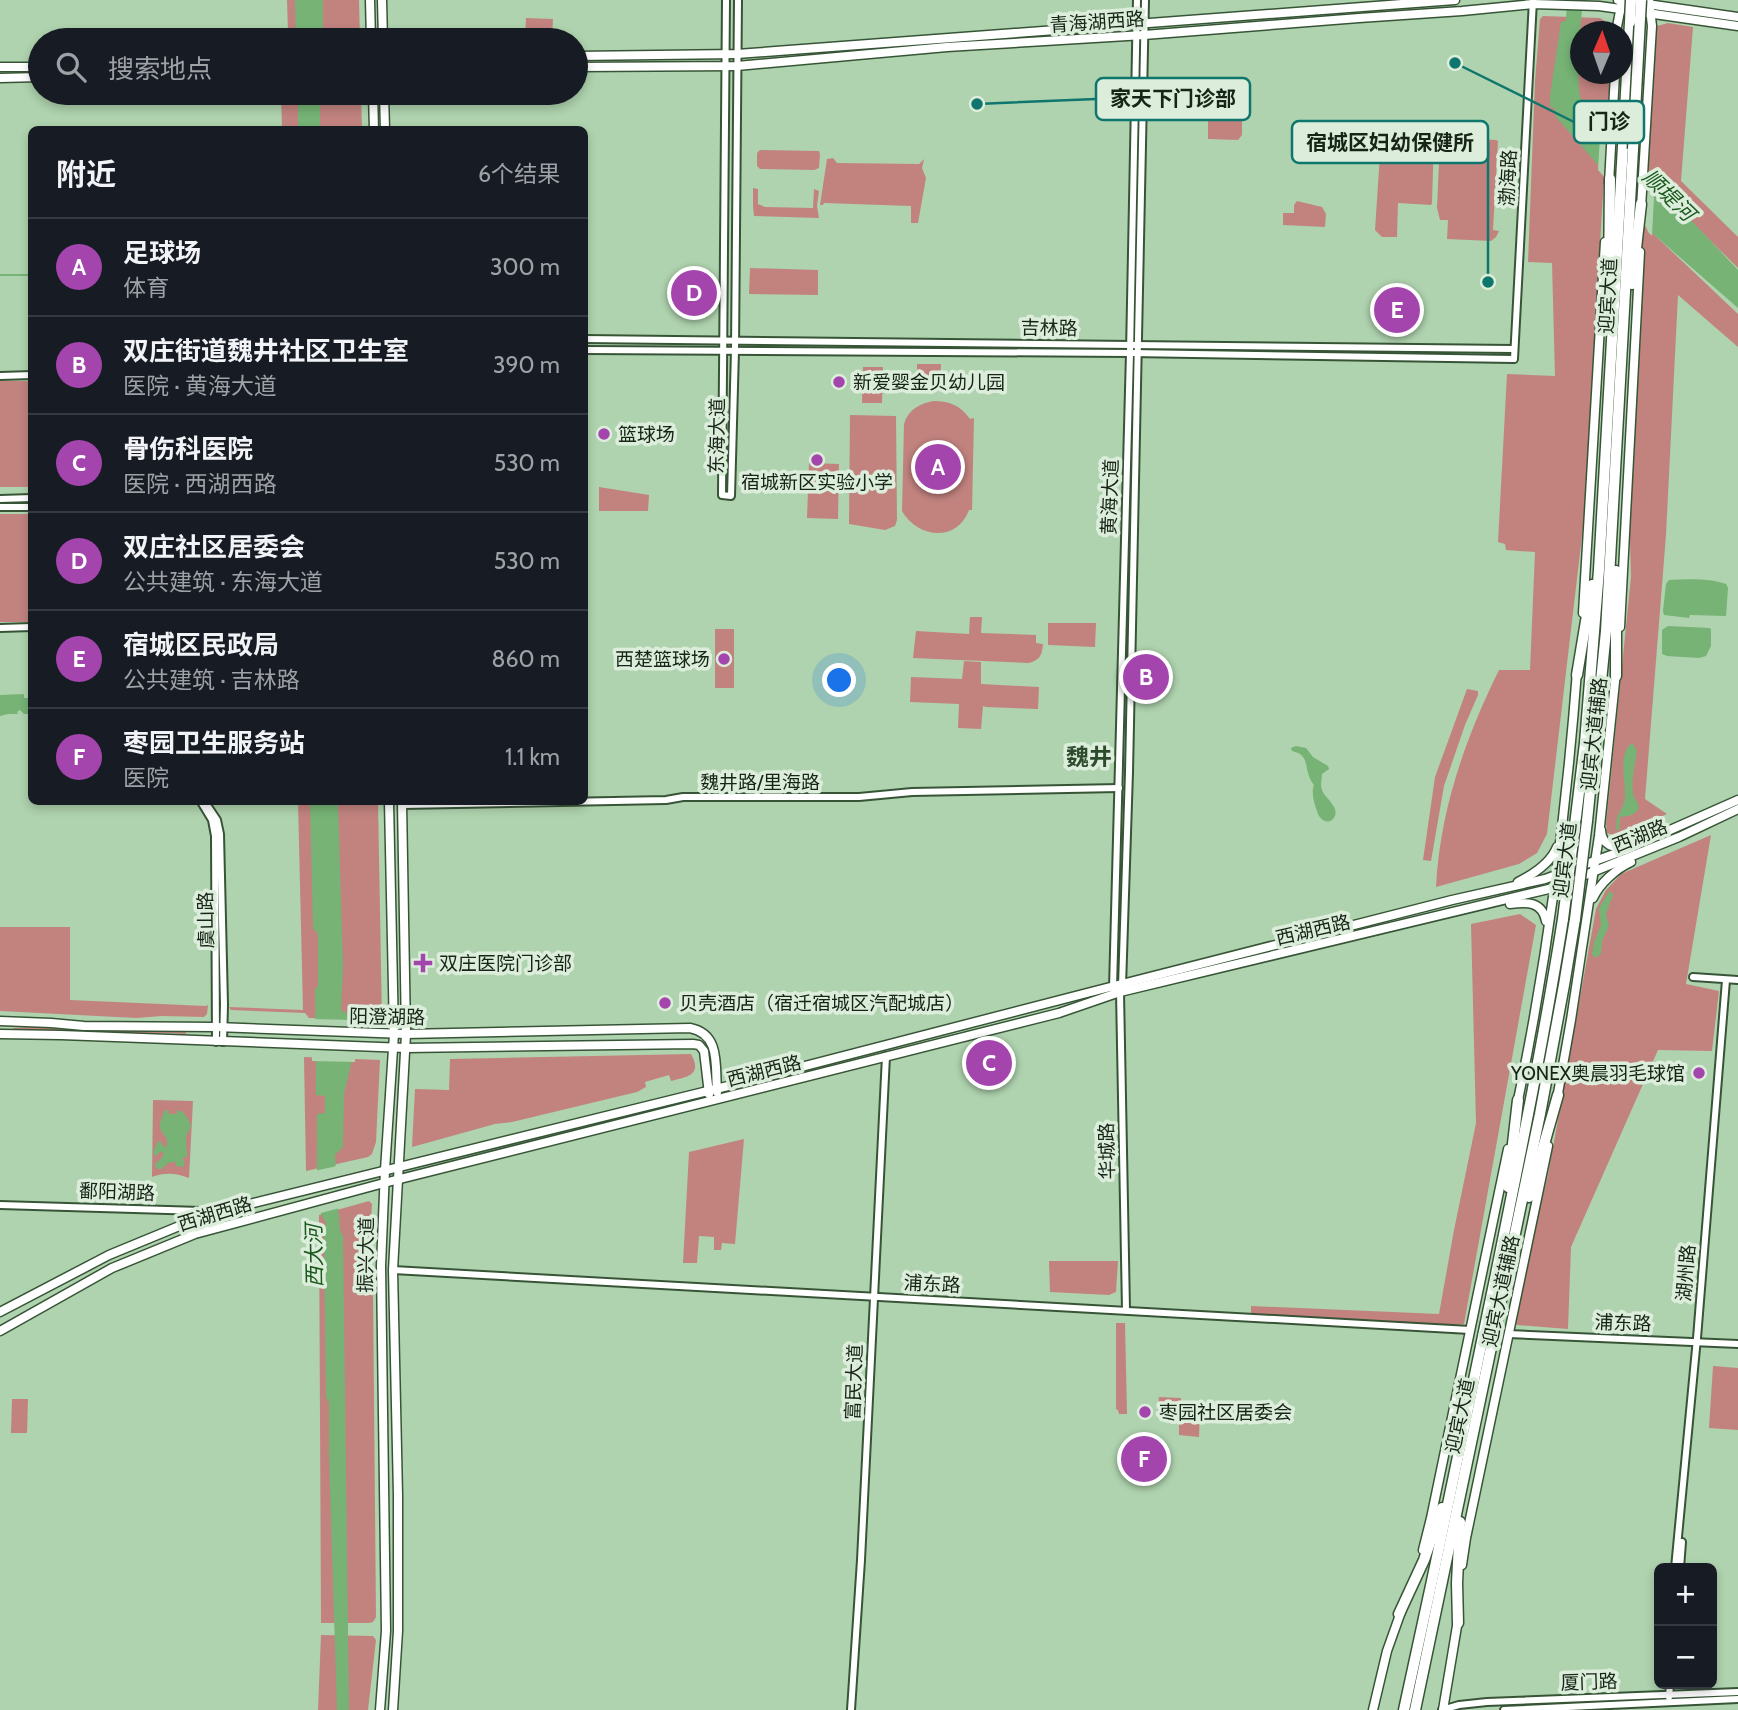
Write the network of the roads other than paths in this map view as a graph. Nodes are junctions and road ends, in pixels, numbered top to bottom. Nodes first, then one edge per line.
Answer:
1 (370, 0) edge
2 (382, 0) edge
3 (726, 0) edge
4 (738, 0) edge
5 (1136, 0) edge
6 (1145, 0) edge
7 (1454, 0) edge
8 (1631, 0) edge
9 (1533, 2) edge
10 (1620, 2) edge
11 (1647, 4) edge
12 (1738, 17) edge
13 (1617, 21) edge
14 (1140, 25) junction
15 (1738, 26) edge
16 (371, 28) edge
17 (383, 28) edge
18 (1140, 35) junction
19 (737, 54) junction
20 (725, 55) junction
21 (588, 56) edge
22 (28, 66) edge
23 (725, 66) junction
24 (737, 66) junction
25 (0, 67) edge
26 (588, 67) edge
27 (28, 77) edge
28 (0, 78) edge
29 (1615, 84) edge
30 (373, 105) edge
31 (384, 105) edge
32 (374, 126) edge
33 (385, 126) edge
34 (1609, 184) junction
35 (1641, 204) joint
36 (1640, 226) junction
37 (588, 339) edge
38 (723, 340) junction
39 (735, 340) junction
40 (1130, 345) junction
41 (1139, 345) junction
42 (1514, 349) junction
43 (588, 350) edge
44 (735, 350) junction
45 (723, 351) junction
46 (1130, 353) junction
47 (1139, 354) junction
48 (1622, 357) junction
49 (1514, 359) joint
50 (28, 375) edge
51 (0, 376) edge
52 (1607, 432) junction
53 (1606, 445) junction
54 (1616, 464) junction
55 (28, 498) edge
56 (0, 499) edge
57 (28, 506) edge
58 (0, 507) edge
59 (28, 627) edge
60 (0, 628) edge
61 (1577, 676) junction
62 (1616, 676) junction
63 (1118, 788) junction
64 (1738, 800) edge
65 (588, 801) edge
66 (205, 805) edge
67 (389, 805) edge
68 (402, 805) edge
69 (1602, 805) junction
70 (1738, 809) edge
71 (1563, 816) junction
72 (1681, 824) junction
73 (1679, 837) junction
74 (1595, 861) junction
75 (1594, 872) junction
76 (1555, 876) junction
77 (1553, 888) junction
78 (1458, 899) junction
79 (1436, 917) junction
80 (1586, 922) junction
81 (1548, 931) junction
82 (1693, 977) dead end
83 (1726, 979) junction
84 (1738, 980) edge
85 (1118, 990) junction
86 (0, 1021) edge
87 (220, 1028) junction
88 (0, 1034) edge
89 (394, 1034) junction
90 (406, 1034) junction
91 (219, 1042) junction
92 (394, 1048) junction
93 (405, 1048) junction
94 (886, 1056) junction
95 (713, 1089) junction
96 (1558, 1095) junction
97 (714, 1100) junction
98 (1518, 1100) junction
99 (398, 1167) junction
100 (384, 1170) junction
101 (398, 1180) junction
102 (384, 1183) junction
103 (0, 1205) edge
104 (233, 1208) junction
105 (1511, 1254) junction
106 (393, 1270) junction
107 (1496, 1272) junction
108 (873, 1297) junction
109 (1126, 1310) junction
110 (0, 1312) edge
111 (1470, 1330) junction
112 (0, 1331) edge
113 (1508, 1334) junction
114 (1698, 1342) junction
115 (1738, 1344) edge
116 (1471, 1396) junction
117 (1464, 1481) junction
118 (1677, 1563) edge
119 (1399, 1614) junction
120 (1458, 1623) junction
121 (1428, 1627) junction
122 (1665, 1689) edge
123 (1669, 1689) edge
124 (1738, 1692) edge
125 (1666, 1699) junction
126 (1738, 1699) edge
127 (380, 1710) edge
128 (393, 1710) edge
129 (851, 1710) edge
130 (1373, 1710) edge
131 (1404, 1710) edge
132 (1415, 1710) edge
133 (1442, 1710) edge
134 (1504, 1710) edge

1 - 16 main road
2 - 17 main road
3 - 20 street, 东海大道
4 - 19 street, 东海大道
5 - 14 street, 黄海大道
6 - 14 street, 黄海大道
7 - 14 main road, 青海湖西路
8 - 52 highway, 迎宾大道, bridge
9 - 10 main road, 青海湖西路
9 - 18 main road, 青海湖西路
9 - 42 street, 渤海路
10 - 11 main road, 青海湖西路
10 - 13 main road
11 - 12 main road
11 - 15 main road
11 - 35 main road
11 - 48 highway, 迎宾大道, bridge
14 - 18 street, 黄海大道
14 - 19 main road, 青海湖西路
18 - 24 main road, 青海湖西路
18 - 40 street, 黄海大道
18 - 41 street, 黄海大道
19 - 20 main road, 青海湖西路
19 - 24 street, 东海大道
20 - 21 main road, 青海湖西路
20 - 23 street, 东海大道
22 - 25 main road
23 - 24 main road, 青海湖西路
23 - 26 main road, 青海湖西路
23 - 38 street, 东海大道
24 - 39 street, 东海大道
27 - 28 main road
29 - 34 main road, 迎宾大道辅路
30 - 32 main road
31 - 33 main road
34 - 52 highway
34 - 61 main road, 迎宾大道辅路
35 - 36 highway
36 - 48 highway
36 - 62 main road, 迎宾大道辅路
37 - 38 street, 吉林路
38 - 39 street, 吉林路
38 - 45 street, 东海大道
39 - 40 street, 吉林路
39 - 44 street, 东海大道
40 - 41 street, 吉林路
40 - 46 street, 黄海大道
41 - 42 street, 吉林路
41 - 47 street, 黄海大道
42 - 49 street, 渤海路
43 - 45 street, 吉林路
44 - 45 street, 吉林路
44 - 45 street, 东海大道
44 - 46 street, 吉林路
46 - 47 street, 吉林路
46 - 63 street, 黄海大道
47 - 49 street, 吉林路
47 - 85 street, 黄海大道
48 - 54 highway, 迎宾大道
50 - 51 street
52 - 53 highway, 迎宾大道
53 - 61 highway
53 - 107 highway, 迎宾大道, bridge
54 - 62 highway
54 - 105 highway, 迎宾大道, bridge
55 - 56 street
57 - 58 street
59 - 60 street
61 - 71 main road, 迎宾大道辅路
62 - 69 main road, 迎宾大道辅路
63 - 65 street, 魏井路/里海路
63 - 85 street, 黄海大道
64 - 72 main road, 西湖路
66 - 87 street, 虞山路
67 - 89 main road, 振兴大道
68 - 90 main road, 振兴大道
69 - 72 main road
69 - 74 main road, 迎宾大道辅路
70 - 73 main road, 西湖路
71 - 76 main road, 迎宾大道辅路
71 - 78 main road
72 - 74 main road, 西湖路
73 - 75 main road, 西湖路
73 - 80 main road
74 - 75 main road, 迎宾大道辅路
74 - 76 main road, 西湖路
75 - 77 main road, 西湖路
75 - 80 main road, 迎宾大道辅路
76 - 77 main road, 迎宾大道辅路
76 - 78 main road, 西湖西路
77 - 79 main road, 西湖西路
77 - 81 main road, 迎宾大道辅路
78 - 85 main road, 西湖西路
79 - 81 main road
79 - 85 main road, 西湖西路
80 - 96 main road, 迎宾大道辅路
81 - 98 main road, 迎宾大道辅路
82 - 83 street
83 - 84 street
83 - 114 street, 湖州路
85 - 94 main road, 西湖西路
85 - 95 main road, 西湖西路
85 - 109 street, 华城路
86 - 87 main road, 阳澄湖路
87 - 89 main road, 阳澄湖路
87 - 91 street, 虞山路
88 - 91 main road, 阳澄湖路
89 - 90 main road, 阳澄湖路
89 - 92 main road, 振兴大道
90 - 93 main road, 振兴大道
90 - 95 main road, 阳澄湖路
91 - 92 main road, 阳澄湖路
92 - 93 main road, 阳澄湖路
92 - 100 main road, 振兴大道
93 - 95 main road, 阳澄湖路
93 - 99 main road, 振兴大道
94 - 97 main road, 西湖西路
94 - 108 street, 富民大道
95 - 97 main road, 阳澄湖路
95 - 99 main road, 西湖西路
96 - 105 highway
96 - 113 main road, 迎宾大道辅路
97 - 101 main road, 西湖西路
98 - 107 highway
98 - 111 main road, 迎宾大道辅路
99 - 100 main road, 西湖西路
99 - 101 main road, 振兴大道
100 - 102 main road, 振兴大道
100 - 104 main road, 西湖西路
101 - 102 main road, 西湖西路
101 - 106 main road, 振兴大道
102 - 112 main road, 西湖西路
102 - 127 main road, 振兴大道
103 - 104 street, 鄱阳湖路
104 - 110 main road, 西湖西路
105 - 117 highway, 迎宾大道
106 - 108 street, 浦东路
106 - 128 main road, 振兴大道
107 - 116 highway, 迎宾大道
108 - 109 street, 浦东路
108 - 129 street, 富民大道
109 - 111 street, 浦东路
111 - 119 main road, 迎宾大道辅路
113 - 114 street, 浦东路
113 - 120 main road, 迎宾大道辅路
114 - 115 street, 浦东路
114 - 118 street, 湖州路
116 - 119 highway
116 - 121 highway, 迎宾大道
117 - 120 highway
117 - 121 highway, 迎宾大道
119 - 130 main road, 迎宾大道辅路
120 - 133 main road, 迎宾大道辅路
121 - 131 highway, 迎宾大道
121 - 132 highway, 迎宾大道
122 - 125 street
123 - 125 street
124 - 125 street, 厦门路
125 - 126 street, 厦门路
125 - 133 street, 厦门路
125 - 134 street, 厦门路

